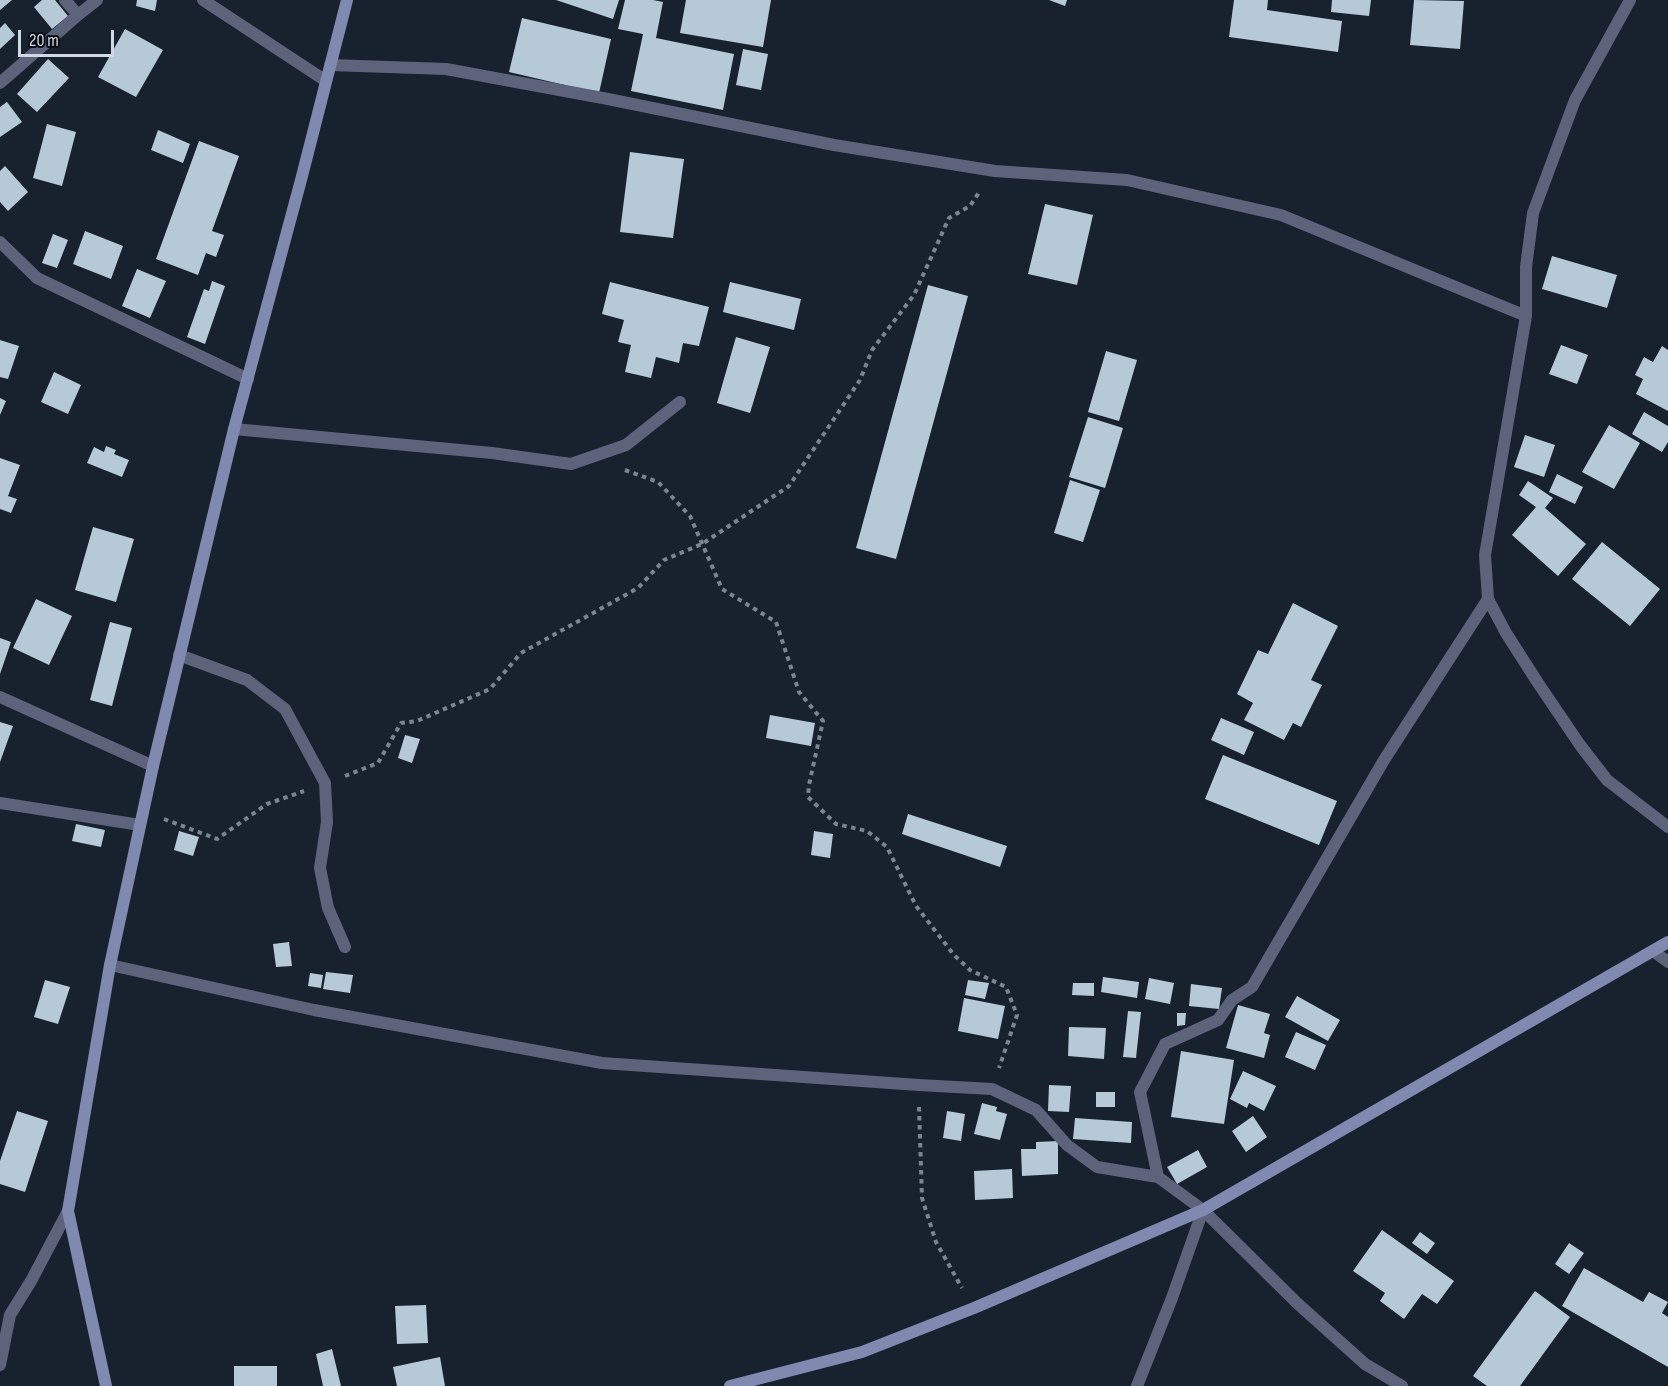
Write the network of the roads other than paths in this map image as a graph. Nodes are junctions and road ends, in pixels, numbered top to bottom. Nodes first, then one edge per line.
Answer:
1 (65, 0) edge
2 (97, 0) edge
3 (203, 0) edge
4 (347, 0) edge
5 (1630, 0) edge
6 (78, 15) junction
7 (330, 65) junction
8 (326, 81) junction
9 (0, 83) edge
10 (0, 242) edge
11 (1526, 316) junction
12 (248, 379) junction
13 (680, 402) dead end
14 (234, 429) junction
15 (1488, 599) junction
16 (179, 655) junction
17 (0, 697) edge
18 (153, 765) junction
19 (0, 803) edge
20 (140, 825) junction
21 (1668, 827) edge
22 (1668, 942) edge
23 (345, 947) dead end
24 (1653, 951) junction
25 (1668, 962) edge
26 (110, 965) junction
27 (1158, 1177) junction
28 (1203, 1210) junction
29 (68, 1211) junction
30 (5, 1313) edge
31 (0, 1365) edge
32 (106, 1386) edge
33 (730, 1386) edge
34 (1137, 1386) edge
35 (1402, 1386) edge

1 - 6 street
2 - 6 street
3 - 8 street
4 - 7 street
5 - 11 street
6 - 9 street
7 - 8 street
7 - 11 street
8 - 12 street
10 - 12 street
11 - 15 street
12 - 14 street
13 - 14 street
14 - 16 street
15 - 21 street
15 - 27 street
16 - 18 street
16 - 23 street
17 - 18 street
18 - 20 street
19 - 20 street
20 - 26 street
22 - 24 street
24 - 25 street
24 - 28 street
26 - 27 street
26 - 29 street
27 - 28 street
28 - 33 street
28 - 34 street
28 - 35 street
29 - 30 street
29 - 32 street
30 - 31 street

